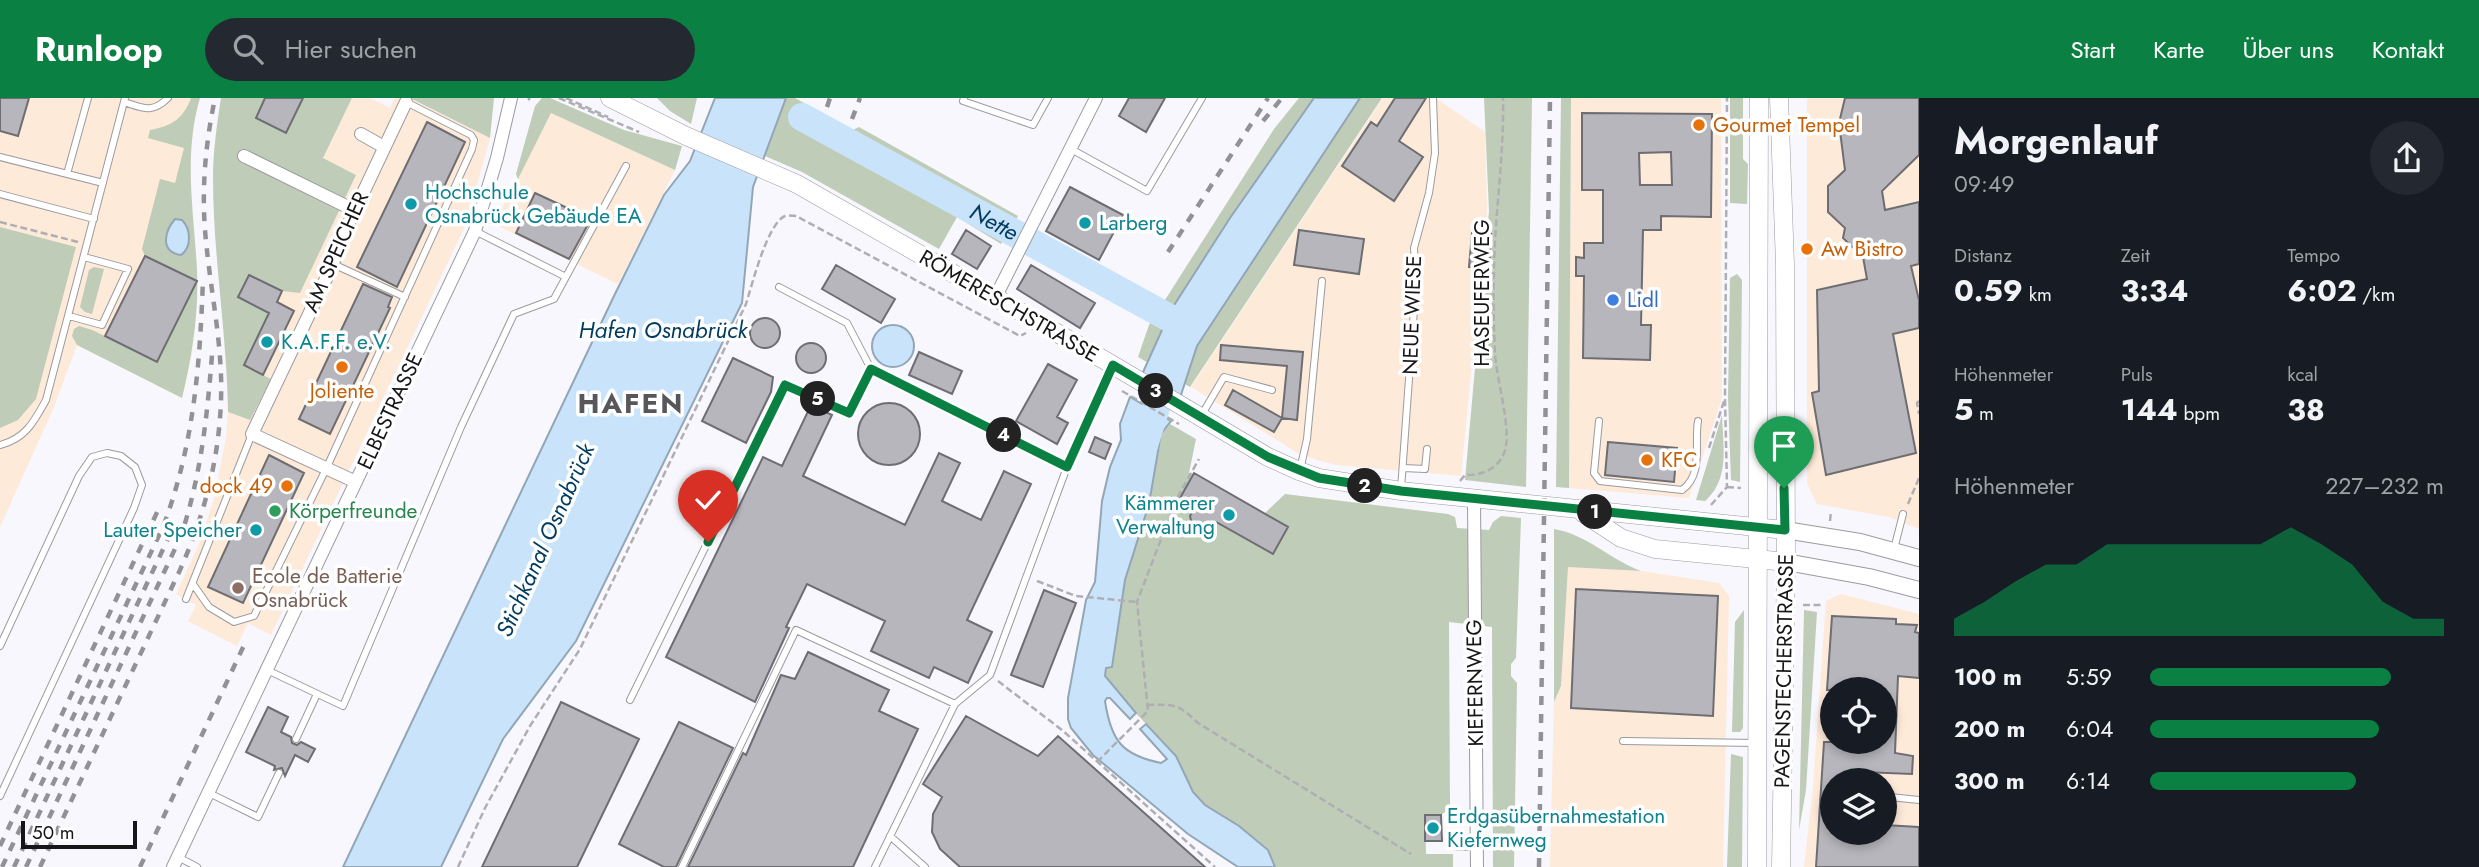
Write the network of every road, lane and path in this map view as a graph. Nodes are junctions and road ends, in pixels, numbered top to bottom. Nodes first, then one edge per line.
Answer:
1 (88, 98) edge
2 (168, 98) edge
3 (511, 98) edge
4 (559, 98) edge
5 (610, 98) edge
6 (964, 98) edge
7 (1048, 98) edge
8 (1096, 98) edge
9 (1202, 98) edge
10 (1503, 98) edge
11 (1727, 98) edge
12 (1759, 98) edge
13 (1779, 98) edge
14 (1433, 99) edge
15 (124, 100) edge
16 (406, 102) joint
17 (361, 134) dead end
18 (650, 135) dead end
19 (384, 146) junction
20 (1071, 149) junction
21 (244, 156) dead end
22 (0, 157) edge
23 (626, 166) dead end
24 (67, 174) junction
25 (103, 184) junction
26 (0, 194) edge
27 (355, 210) junction
28 (94, 219) junction
29 (0, 222) edge
30 (475, 231) junction
31 (88, 245) junction
32 (85, 257) junction
33 (333, 264) junction
34 (902, 266) dead end
35 (898, 272) junction
36 (566, 277) junction
37 (1322, 281) dead end
38 (779, 287) dead end
39 (405, 297) junction
40 (995, 298) junction
41 (69, 316) junction
42 (1029, 332) dead end
43 (1113, 365) junction
44 (871, 369) junction
45 (1272, 390) dead end
46 (1130, 397) dead end
47 (1919, 401) edge
48 (1919, 414) edge
49 (1200, 418) junction
50 (1171, 421) dead end
51 (1599, 421) dead end
52 (1698, 421) dead end
53 (252, 434) junction
54 (0, 444) edge
55 (1426, 449) dead end
56 (1199, 459) dead end
57 (327, 467) junction
58 (1067, 467) junction
59 (1403, 468) junction
60 (1299, 471) junction
61 (1478, 476) dead end
62 (1919, 478) edge
63 (356, 482) junction
64 (1458, 485) dead end
65 (1401, 491) junction
66 (1471, 492) junction
67 (1708, 507) dead end
68 (1580, 511) junction
69 (1903, 514) joint
70 (1759, 527) junction
71 (1785, 530) junction
72 (1894, 550) junction
73 (1758, 558) junction
74 (1919, 558) edge
75 (1786, 562) junction
76 (1027, 577) junction
77 (193, 584) junction
78 (1919, 590) edge
79 (186, 599) dead end
80 (1135, 602) junction
81 (0, 646) edge
82 (267, 670) junction
83 (990, 675) junction
84 (317, 694) junction
85 (630, 700) dead end
86 (955, 704) junction
87 (1147, 705) junction
88 (296, 739) dead end
89 (1623, 741) dead end
90 (1758, 743) junction
91 (1098, 761) junction
92 (279, 773) dead end
93 (209, 793) junction
94 (0, 796) edge
95 (1897, 798) edge
96 (1919, 800) edge
97 (890, 836) junction
98 (1458, 846) dead end
99 (1477, 846) junction
100 (1411, 855) dead end
101 (175, 862) edge
102 (197, 867) edge
103 (458, 867) edge
104 (682, 867) edge
105 (875, 867) edge
106 (925, 867) edge
107 (1215, 867) edge
108 (1477, 867) edge
109 (1757, 867) edge
110 (1782, 867) edge

1 - 24 lane
2 - 15 lane
3 - 30 street, ELBESTRASSE
4 - 18 path
5 - 40 main road, RÖMERESCHSTRASSE
6 - 7 lane
8 - 20 street
9 - 20 lane
10 - 61 path, HASEUFERWEG
11 - 67 path
12 - 70 main road, PAGENSTECHERSTRASSE
13 - 71 main road, PAGENSTECHERSTRASSE
14 - 59 lane, NEUE WIESE
15 - 25 lane
16 - 19 street, AM SPEICHER
16 - 39 lane
17 - 19 street
19 - 27 street, AM SPEICHER
20 - 40 street
21 - 27 street
22 - 24 lane
23 - 36 lane
24 - 25 lane
25 - 28 lane
26 - 28 lane
27 - 33 street, AM SPEICHER
28 - 31 lane
29 - 31 path
30 - 36 lane
30 - 63 street, ELBESTRASSE
31 - 32 lane
32 - 41 lane
32 - 41 lane
33 - 39 lane
33 - 53 street, AM SPEICHER
34 - 35 path
35 - 42 path
35 - 103 path
36 - 84 lane
37 - 60 lane
38 - 44 lane
39 - 57 lane
40 - 43 main road, RÖMERESCHSTRASSE
41 - 54 lane
43 - 49 main road, RÖMERESCHSTRASSE
43 - 58 lane
44 - 58 lane
44 - 85 lane
45 - 49 lane
46 - 50 path
47 - 48 path
49 - 60 main road, RÖMERESCHSTRASSE
51 - 52 lane
53 - 57 street
53 - 77 lane, AM SPEICHER
55 - 59 lane
56 - 80 path
57 - 63 street
57 - 77 lane
58 - 76 lane
59 - 65 lane, NEUE WIESE
60 - 65 main road, RÖMERESCHSTRASSE
62 - 69 path
63 - 82 street, ELBESTRASSE
64 - 66 path
65 - 66 main road, RÖMERESCHSTRASSE
66 - 68 main road, RÖMERESCHSTRASSE
66 - 99 street, KIEFERNWEG
68 - 70 main road, RÖMERESCHSTRASSE
68 - 73 main road, RÖMERESCHSTRASSE
69 - 72 lane
70 - 71 main road, RÖMERESCHSTRASSE
70 - 73 main road, PAGENSTECHERSTRASSE
71 - 72 street
71 - 75 main road, PAGENSTECHERSTRASSE
72 - 74 street
73 - 75 main road, RÖMERESCHSTRASSE
73 - 90 main road, PAGENSTECHERSTRASSE
75 - 78 street
75 - 110 main road, PAGENSTECHERSTRASSE
76 - 80 path
76 - 83 lane
77 - 79 lane, AM SPEICHER
80 - 87 path
81 - 94 lane
82 - 84 lane
82 - 93 street, ELBESTRASSE
83 - 86 lane
83 - 91 path
84 - 88 lane
86 - 97 lane
86 - 104 lane
87 - 91 path
87 - 100 path
89 - 90 lane
90 - 109 main road, PAGENSTECHERSTRASSE
91 - 107 path
92 - 93 lane
93 - 101 street, ELBESTRASSE
95 - 96 lane
97 - 105 lane
97 - 106 lane
98 - 99 lane
99 - 108 street, KIEFERNWEG
101 - 102 lane

